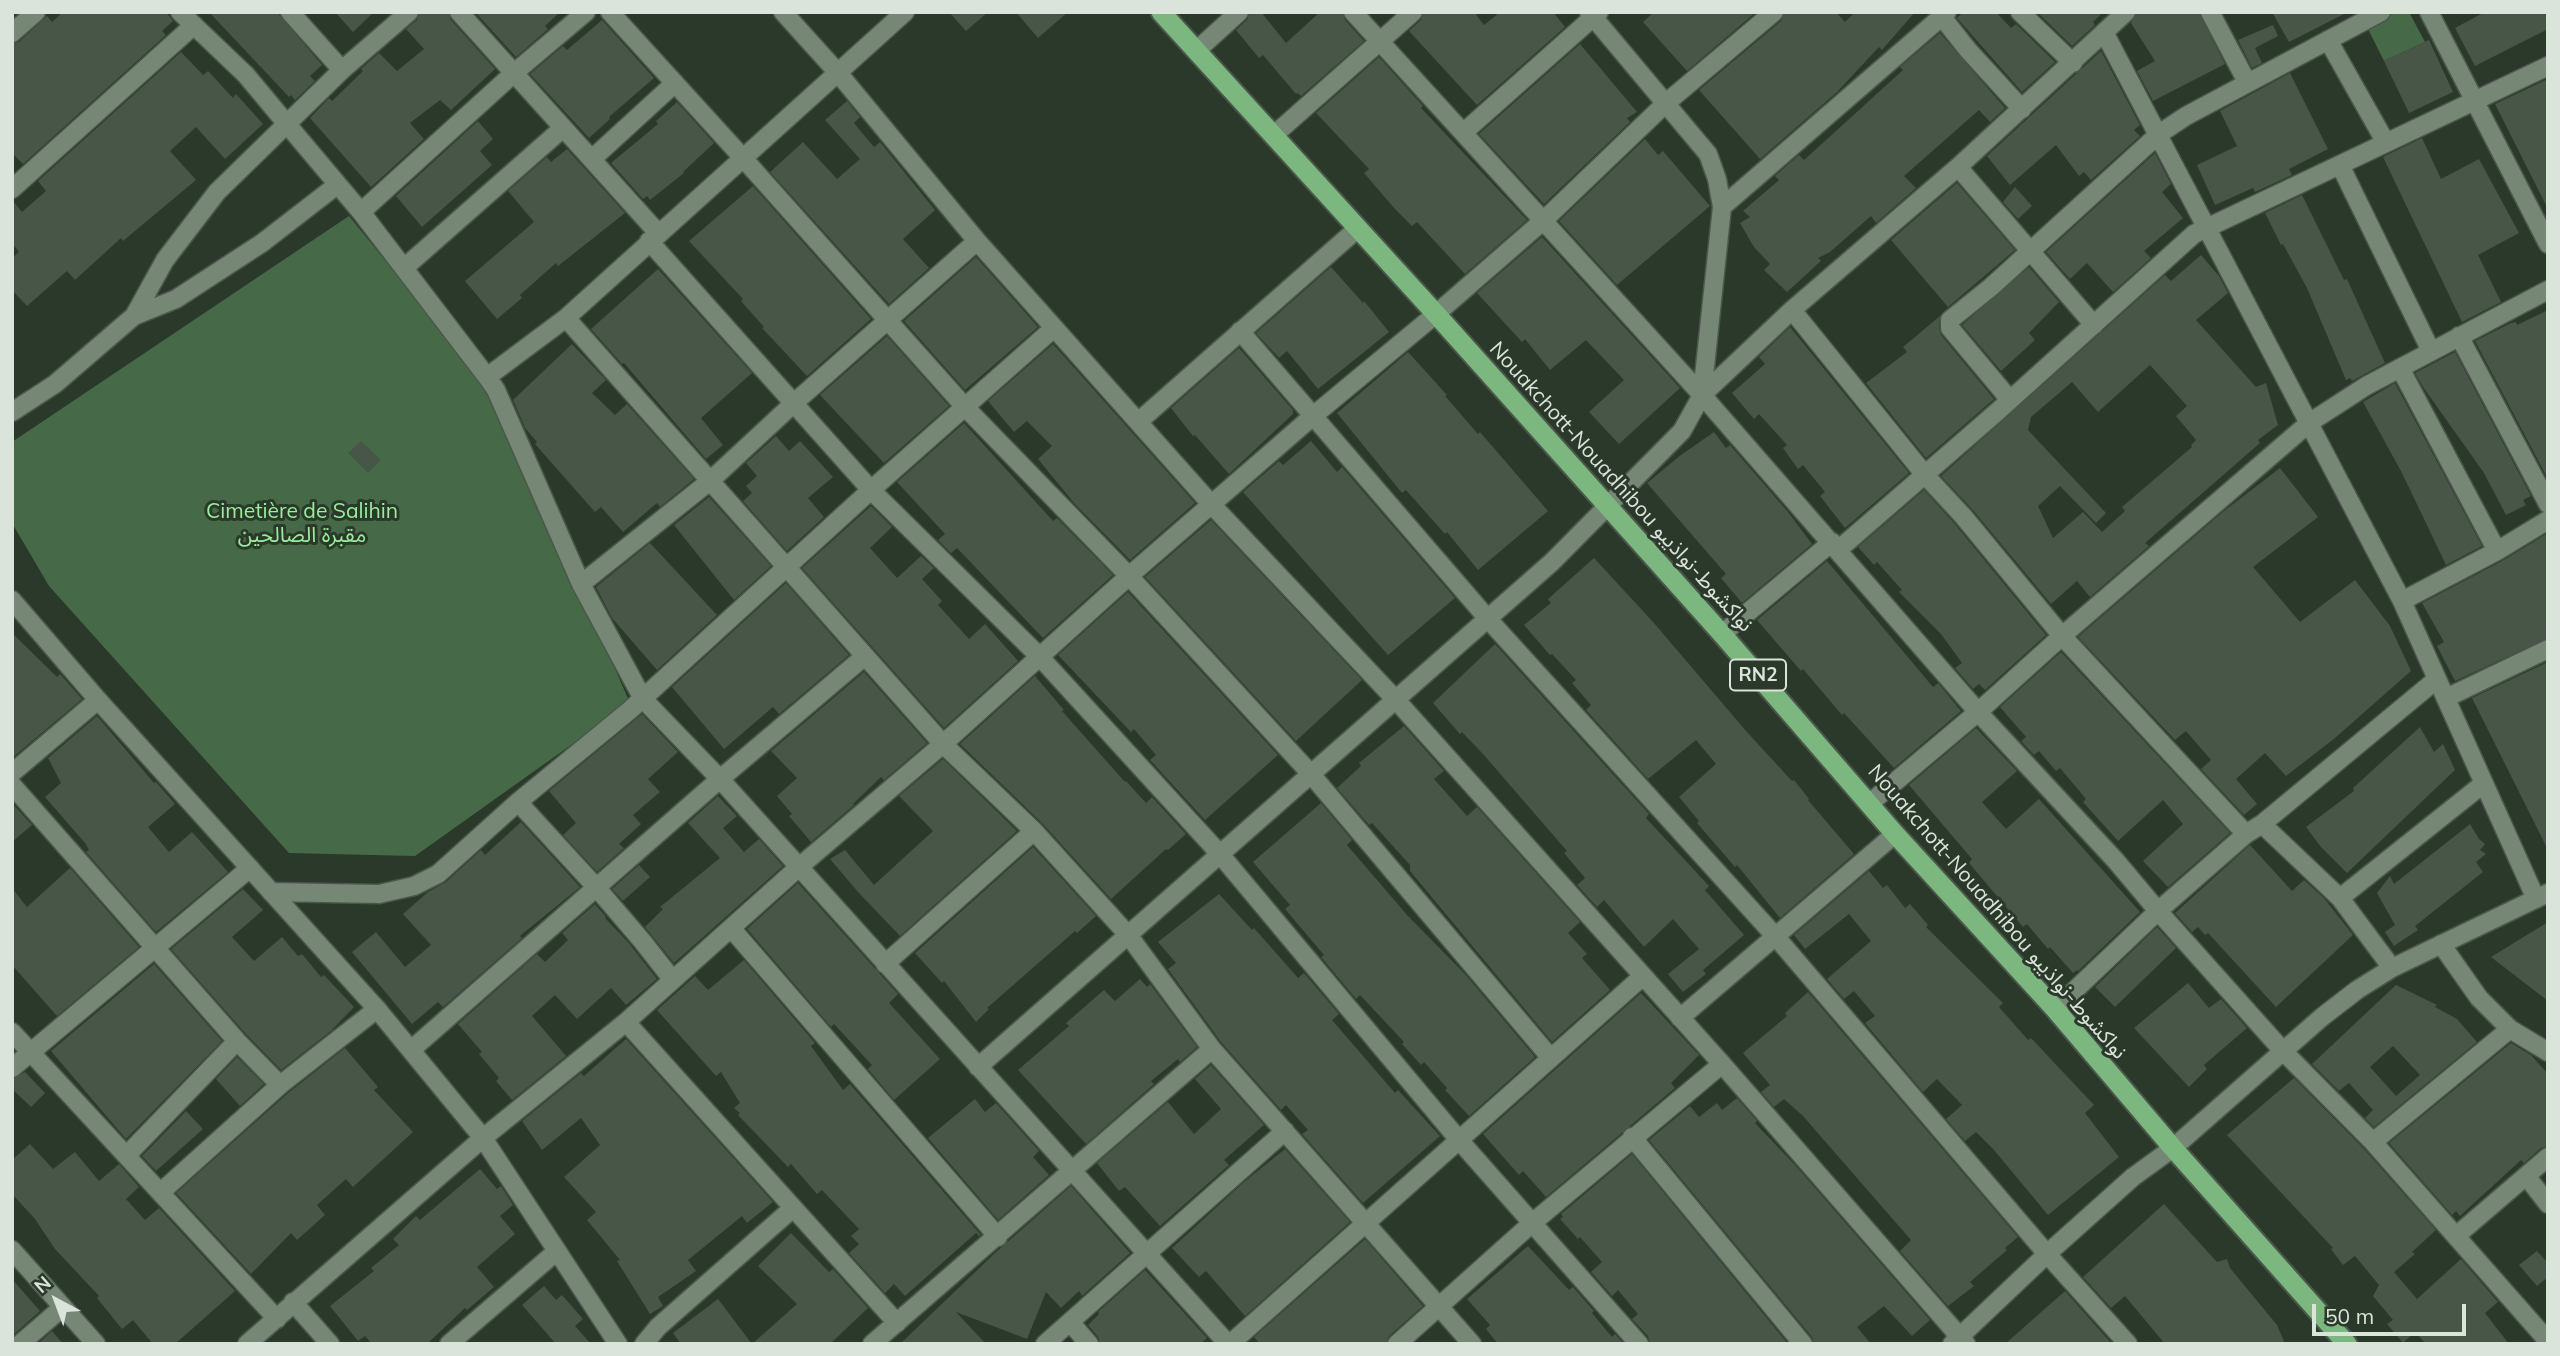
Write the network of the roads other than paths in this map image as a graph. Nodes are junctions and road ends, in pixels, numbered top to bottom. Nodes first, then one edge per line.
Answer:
1 (36, 12) edge
2 (180, 12) edge
3 (290, 12) edge
4 (408, 12) edge
5 (459, 12) edge
6 (586, 12) edge
7 (610, 12) edge
8 (783, 12) edge
9 (905, 12) edge
10 (1161, 12) edge
11 (1239, 12) edge
12 (1353, 12) edge
13 (1413, 12) edge
14 (1774, 12) edge
15 (2020, 12) edge
16 (2126, 12) edge
17 (2210, 12) edge
18 (2381, 12) edge
19 (2429, 12) edge
20 (1594, 14) edge
21 (1945, 15) edge
22 (194, 25) junction
23 (2104, 32) junction
24 (12, 33) edge
25 (2328, 40) junction
26 (1379, 41) junction
27 (1196, 51) junction
28 (2073, 63) junction
29 (2548, 66) edge
30 (342, 71) junction
31 (514, 73) junction
32 (839, 74) junction
33 (2247, 82) junction
34 (675, 83) junction
35 (2474, 101) junction
36 (1666, 103) junction
37 (2022, 109) junction
38 (286, 122) junction
39 (563, 128) junction
40 (1464, 132) junction
41 (2159, 134) junction
42 (1274, 135) junction
43 (2386, 143) junction
44 (743, 158) junction
45 (592, 159) junction
46 (2340, 165) junction
47 (1958, 167) junction
48 (337, 185) junction
49 (12, 188) edge
50 (1722, 207) junction
51 (361, 212) junction
52 (1545, 220) junction
53 (1357, 229) junction
54 (2206, 229) junction
55 (654, 237) junction
56 (977, 241) junction
57 (2548, 244) edge
58 (2031, 249) junction
59 (404, 268) junction
60 (2548, 290) edge
61 (1792, 310) junction
62 (1436, 314) junction
63 (134, 316) junction
64 (566, 318) junction
65 (887, 320) junction
66 (2094, 324) junction
67 (1054, 328) junction
68 (1240, 331) junction
69 (2459, 336) junction
70 (2431, 351) junction
71 (2400, 368) junction
72 (487, 377) junction
73 (1702, 395) junction
74 (2010, 400) junction
75 (794, 403) junction
76 (965, 407) junction
77 (12, 412) edge
78 (1313, 416) junction
79 (1138, 422) junction
80 (2309, 424) junction
81 (1925, 475) junction
82 (710, 481) junction
83 (871, 490) junction
84 (1211, 504) junction
85 (2548, 504) edge
86 (1608, 508) junction
87 (2548, 520) edge
88 (1835, 546) junction
89 (2497, 551) junction
90 (787, 568) junction
91 (1129, 576) junction
92 (581, 584) junction
93 (12, 600) edge
94 (2402, 601) junction
95 (1488, 619) junction
96 (1722, 634) junction
97 (2062, 636) junction
98 (2548, 649) edge
99 (865, 656) junction
100 (1039, 656) junction
101 (2437, 679) junction
102 (2446, 698) junction
103 (643, 699) junction
104 (98, 700) junction
105 (1396, 700) junction
106 (1978, 712) junction
107 (943, 744) junction
108 (12, 773) edge
109 (1310, 773) junction
110 (720, 779) junction
111 (2483, 784) junction
112 (12, 785) edge
113 (518, 802) junction
114 (1870, 803) junction
115 (2262, 824) junction
116 (1034, 831) junction
117 (1895, 834) junction
118 (2246, 834) junction
119 (1219, 853) junction
120 (799, 867) junction
121 (250, 868) junction
122 (596, 887) junction
123 (271, 892) junction
124 (2542, 896) edge
125 (2340, 898) junction
126 (2158, 911) junction
127 (731, 928) junction
128 (1129, 936) junction
129 (1776, 937) junction
130 (2441, 944) junction
131 (155, 947) junction
132 (885, 964) junction
133 (2392, 968) junction
134 (1642, 977) junction
135 (672, 979) junction
136 (377, 1009) junction
137 (2055, 1009) junction
138 (1680, 1018) junction
139 (626, 1022) junction
140 (2510, 1029) junction
141 (12, 1032) edge
142 (237, 1041) junction
143 (1212, 1049) junction
144 (411, 1050) junction
145 (2283, 1051) junction
146 (31, 1052) junction
147 (2548, 1052) edge
148 (1550, 1056) junction
149 (1722, 1064) junction
150 (978, 1067) junction
151 (12, 1068) edge
152 (280, 1085) junction
153 (1285, 1131) junction
154 (1632, 1137) junction
155 (483, 1138) junction
156 (1459, 1140) junction
157 (2373, 1142) junction
158 (2173, 1148) junction
159 (127, 1156) junction
160 (2548, 1157) edge
161 (1073, 1172) junction
162 (2527, 1177) junction
163 (161, 1192) junction
164 (2548, 1204) edge
165 (793, 1208) junction
166 (1366, 1223) junction
167 (1531, 1224) junction
168 (2456, 1236) junction
169 (998, 1237) junction
170 (12, 1250) edge
171 (557, 1251) junction
172 (1147, 1253) junction
173 (2047, 1254) junction
174 (293, 1302) junction
175 (1439, 1306) junction
176 (63, 1307) junction
177 (2548, 1311) edge
178 (277, 1319) junction
179 (1070, 1322) junction
180 (897, 1323) junction
181 (2534, 1325) junction
182 (1959, 1341) edge
183 (2548, 1341) edge
184 (20, 1344) edge
185 (96, 1344) edge
186 (247, 1344) edge
187 (330, 1344) edge
188 (449, 1344) edge
189 (618, 1344) edge
190 (644, 1344) edge
191 (872, 1344) edge
192 (1045, 1344) edge
193 (1090, 1344) edge
194 (1229, 1344) edge
195 (1397, 1344) edge
196 (1472, 1344) edge
197 (1639, 1344) edge
198 (1802, 1344) edge
199 (2128, 1344) edge
200 (2347, 1344) edge

1 - 24 street
2 - 22 street
3 - 30 street
4 - 30 street
5 - 31 street
6 - 31 street
7 - 34 street
8 - 32 street
9 - 32 street
10 - 27 highway, Nouakchott-Nouadhibou نواكشوط-نواذيبو / RN2
11 - 27 street
12 - 26 street
13 - 26 street
14 - 36 street
15 - 28 street
16 - 23 street
17 - 33 street
18 - 25 street
19 - 35 street
20 - 36 street
20 - 40 street
21 - 37 street
21 - 50 street
22 - 38 street
22 - 49 street
23 - 28 street
23 - 41 street
25 - 33 street
25 - 43 street
26 - 40 street
26 - 42 street
27 - 42 highway, Nouakchott-Nouadhibou نواكشوط-نواذيبو / RN2
28 - 37 street
29 - 35 street
30 - 38 street
31 - 39 street
31 - 51 street
32 - 44 street
32 - 56 street
33 - 41 street
34 - 44 street
34 - 45 street
35 - 43 street
35 - 57 street
36 - 50 street
36 - 52 street
37 - 47 street
38 - 48 street
38 - 63 street
39 - 45 street
39 - 59 street
40 - 52 street
41 - 54 street
41 - 58 street
42 - 53 highway, Nouakchott-Nouadhibou نواكشوط-نواذيبو / RN2
43 - 46 street
44 - 55 street
44 - 65 street
45 - 55 street
46 - 54 street
46 - 70 street
47 - 58 street
47 - 61 street
48 - 51 street
48 - 63 street
50 - 73 street
51 - 59 street
52 - 62 street
52 - 73 street
53 - 62 highway, Nouakchott-Nouadhibou نواكشوط-نواذيبو / RN2
53 - 68 street
54 - 66 street
54 - 80 street
55 - 64 street
55 - 75 street
56 - 65 street
56 - 67 street
58 - 66 street
58 - 74 street
59 - 72 street
60 - 69 street
61 - 73 street
61 - 81 street
62 - 78 street
62 - 86 highway, Nouakchott-Nouadhibou نواكشوط-نواذيبو / RN2
63 - 77 street
64 - 72 street
64 - 82 street
65 - 75 street
65 - 76 street
66 - 74 street
67 - 76 street
67 - 79 street
68 - 78 street
68 - 79 street
69 - 70 street
69 - 85 street
70 - 71 street
71 - 80 street
71 - 89 street
72 - 92 street
73 - 86 street
73 - 88 street
74 - 81 street
75 - 82 street
75 - 83 street
76 - 83 street
76 - 91 street
78 - 84 street
78 - 95 street
79 - 84 street
80 - 94 street
80 - 97 street
81 - 88 street
81 - 97 street
82 - 90 street
82 - 92 street
83 - 90 street
83 - 100 street
84 - 91 street
84 - 105 street
86 - 95 street
86 - 96 highway, Nouakchott-Nouadhibou نواكشوط-نواذيبو / RN2
87 - 89 street
88 - 96 street
88 - 106 street
89 - 94 street
90 - 99 street
90 - 103 street
91 - 100 street
91 - 109 street
92 - 103 street
93 - 104 street
94 - 101 street
95 - 105 street
95 - 129 street
96 - 114 highway, Nouakchott-Nouadhibou نواكشوط-نواذيبو / RN2
97 - 106 street
97 - 118 street
98 - 102 street
99 - 107 street
99 - 110 street
100 - 107 street
100 - 119 street
101 - 102 street
101 - 115 street
102 - 111 street
103 - 110 street
103 - 113 street
104 - 108 street
104 - 121 street
105 - 109 street
105 - 134 street
106 - 114 street
106 - 126 street
107 - 116 street
107 - 120 street
109 - 119 street
109 - 148 street
110 - 120 street
110 - 122 street
111 - 124 street
111 - 125 street
112 - 131 street
113 - 122 street
113 - 123 street
114 - 117 highway, Nouakchott-Nouadhibou نواكشوط-نواذيبو / RN2
115 - 118 street
115 - 125 street
116 - 128 street
116 - 132 street
117 - 129 street
117 - 137 highway, Nouakchott-Nouadhibou نواكشوط-نواذيبو / RN2
118 - 126 street
119 - 128 street
119 - 156 street
120 - 127 street
120 - 132 street
121 - 123 street
121 - 131 street
122 - 135 street
122 - 144 street
123 - 136 street
124 - 130 street
125 - 133 street
126 - 137 street
126 - 145 street
127 - 135 street
127 - 169 street
128 - 143 street
128 - 150 street
129 - 138 street
129 - 173 street
130 - 133 street
130 - 140 street
131 - 142 street
131 - 146 street
132 - 150 street
133 - 145 street
134 - 138 street
134 - 148 street
135 - 139 street
136 - 144 street
136 - 152 street
137 - 158 highway, Nouakchott-Nouadhibou نواكشوط-نواذيبو / RN2
138 - 149 street
139 - 155 street
139 - 165 street
140 - 147 street
140 - 157 street
141 - 146 street
142 - 152 street
142 - 159 street
143 - 153 street
143 - 161 street
144 - 155 street
145 - 157 street
145 - 158 street
146 - 151 street
146 - 159 street
148 - 156 street
149 - 154 street
149 - 182 street
150 - 161 street
152 - 163 street
153 - 166 street
153 - 172 street
154 - 167 street
154 - 198 street
155 - 171 street
155 - 174 street
156 - 166 street
156 - 167 street
157 - 168 street
158 - 173 street
158 - 200 highway, Nouakchott-Nouadhibou نواكشوط-نواذيبو / RN2
159 - 163 street
160 - 162 street
161 - 169 street
161 - 172 street
162 - 164 street
162 - 168 street
163 - 178 street
165 - 180 street
165 - 190 street
166 - 175 street
166 - 194 street
167 - 175 street
167 - 197 street
168 - 181 street
169 - 180 street
170 - 176 street
171 - 188 street
171 - 189 street
172 - 179 street
172 - 194 street
173 - 182 street
173 - 199 street
174 - 178 street
174 - 187 street
175 - 195 street
175 - 196 street
176 - 184 street
176 - 185 street
177 - 181 street
178 - 186 street
179 - 192 street
179 - 193 street
180 - 191 street
181 - 183 street

